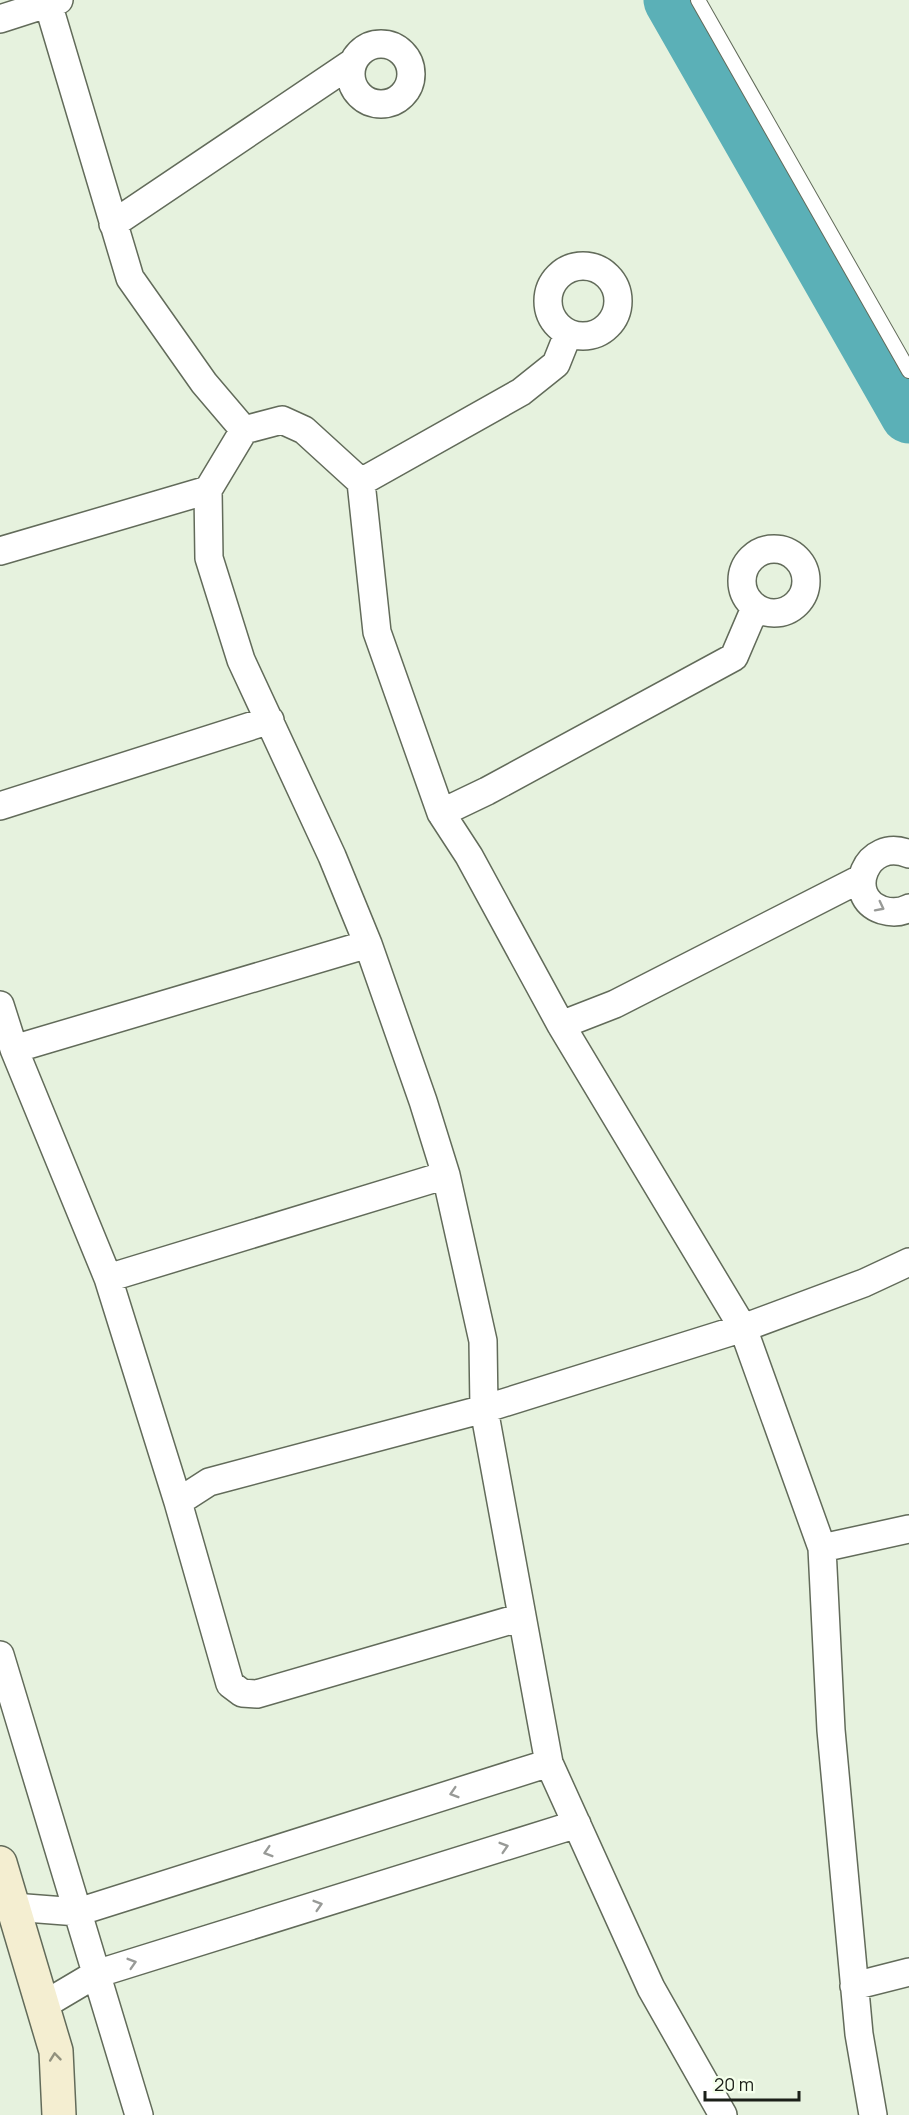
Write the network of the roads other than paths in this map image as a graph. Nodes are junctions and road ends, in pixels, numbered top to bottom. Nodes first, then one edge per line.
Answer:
1 (698, 0) edge
2 (52, 1) edge
3 (0, 19) edge
4 (352, 63) dead end
5 (113, 224) junction
6 (568, 334) dead end
7 (909, 371) edge
8 (244, 430) junction
9 (361, 482) junction
10 (207, 490) junction
11 (0, 551) edge
12 (755, 608) dead end
13 (270, 720) junction
14 (0, 806) edge
15 (441, 813) junction
16 (909, 855) edge
17 (862, 878) junction
18 (909, 908) edge
19 (368, 944) junction
20 (0, 1005) edge
21 (561, 1025) junction
22 (14, 1049) junction
23 (446, 1174) junction
24 (909, 1262) edge
25 (108, 1278) junction
26 (743, 1328) junction
27 (484, 1408) junction
28 (178, 1502) junction
29 (909, 1529) edge
30 (822, 1548) junction
31 (522, 1617) junction
32 (0, 1655) edge
33 (549, 1763) junction
34 (577, 1824) junction
35 (0, 1863) edge
36 (13, 1907) junction
37 (78, 1912) junction
38 (909, 1972) edge
39 (96, 1974) junction
40 (854, 1986) junction
41 (42, 2006) junction
42 (59, 2115) edge
43 (139, 2115) edge
44 (723, 2115) edge
45 (873, 2115) edge

1 - 7 lane
2 - 3 street
2 - 5 street
4 - 5 street
5 - 8 street
6 - 9 street
8 - 9 street
8 - 10 street
9 - 15 street
10 - 11 street
10 - 13 street
12 - 15 street
13 - 14 street
13 - 19 street
15 - 21 street
16 - 17 street
17 -> 18 street
17 - 21 street
19 - 22 street
19 - 23 street
20 - 22 street
21 - 26 street
22 - 25 street
23 - 25 street
23 - 27 street
24 - 26 street
25 - 28 street
26 - 27 street
26 - 30 street
27 - 28 street
27 - 31 street
28 - 31 street
29 - 30 street
30 - 40 street
31 - 33 street
32 - 37 street
33 - 34 street
33 -> 37 street
39 -> 34 street
34 - 44 street
35 - 36 street
36 - 37 street
36 - 41 street
37 - 39 street
38 - 40 street
39 - 41 street
39 - 43 street
40 - 45 street
42 -> 41 street

